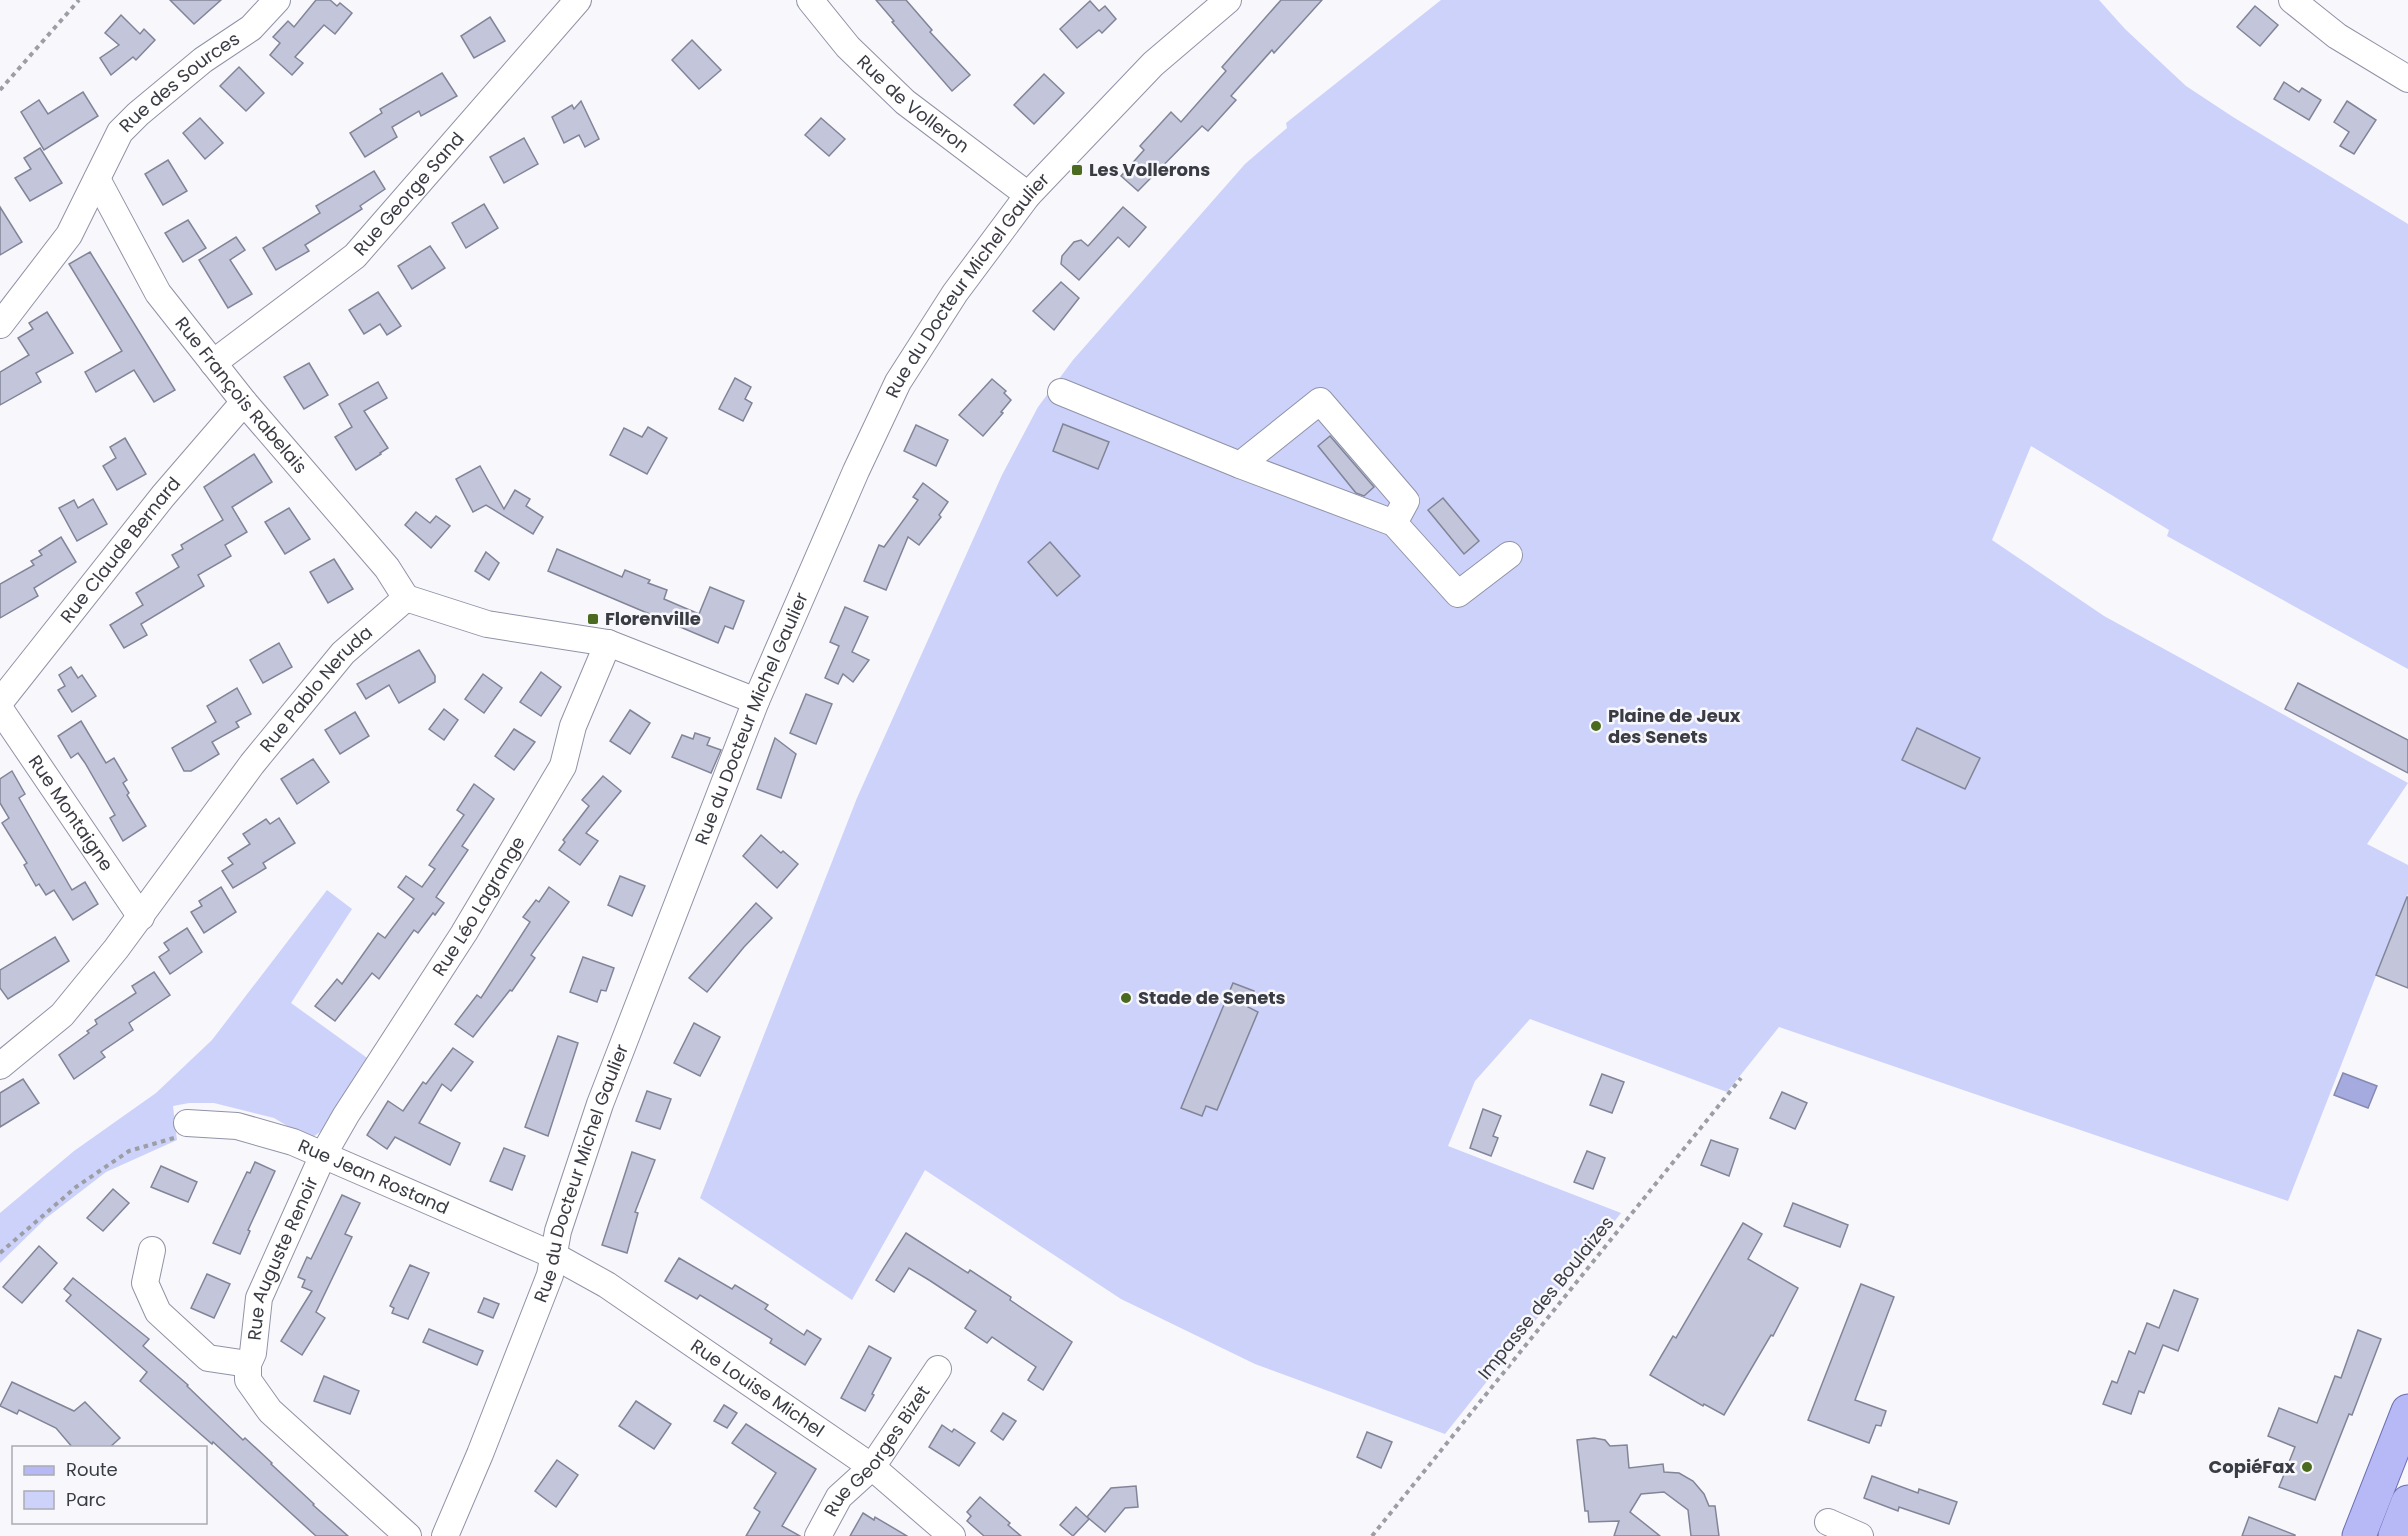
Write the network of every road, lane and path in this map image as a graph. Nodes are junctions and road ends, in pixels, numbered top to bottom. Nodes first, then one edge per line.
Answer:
1 (79, 0) edge
2 (277, 0) edge
3 (578, 0) edge
4 (810, 0) edge
5 (1228, 0) edge
6 (2292, 0) edge
7 (2408, 79) edge
8 (0, 90) edge
9 (97, 179) junction
10 (1028, 195) junction
11 (0, 325) edge
12 (213, 363) junction
13 (1061, 392) dead end
14 (244, 402) junction
15 (1240, 465) junction
16 (1394, 523) junction
17 (1509, 555) dead end
18 (406, 598) junction
19 (608, 644) junction
20 (756, 701) junction
21 (0, 702) edge
22 (0, 709) edge
23 (141, 917) junction
24 (0, 1066) edge
25 (1741, 1078) dead end
26 (187, 1123) joint
27 (323, 1155) junction
28 (152, 1250) dead end
29 (0, 1254) edge
30 (552, 1255) junction
31 (248, 1364) junction
32 (938, 1369) dead end
33 (2407, 1416) edge
34 (872, 1467) junction
35 (2385, 1470) junction
36 (2408, 1502) edge
37 (1828, 1522) dead end
38 (408, 1536) edge
39 (445, 1536) edge
40 (818, 1536) edge
41 (952, 1536) edge
42 (1372, 1536) edge
43 (1860, 1536) edge
44 (2360, 1536) edge
45 (2373, 1536) edge
46 (2395, 1536) edge

1 - 8 path
2 - 9 street, Rue des Sources
3 - 12 street, Rue George Sand
4 - 10 street, Rue de Volleron
5 - 10 street, Rue du Docteur Michel Gaulier
6 - 7 street
9 - 11 street, Rue des Sources
9 - 12 street, Rue François Rabelais
10 - 20 street, Rue du Docteur Michel Gaulier
12 - 14 street, Rue François Rabelais
13 - 15 street
14 - 18 street, Rue François Rabelais
14 - 21 street, Rue Claude Bernard
15 - 16 street
15 - 16 street
16 - 17 street
18 - 19 street
18 - 23 street, Rue Pablo Neruda
19 - 20 street
19 - 27 street, Rue Léo Lagrange
20 - 30 street, Rue du Docteur Michel Gaulier
22 - 23 street, Rue Montaigne
23 - 24 street, Rue Pablo Neruda
25 - 42 path, Impasse des Boulaizes
26 - 27 street, Rue Jean Rostand
26 - 29 path
27 - 30 street, Rue Jean Rostand
27 - 31 street, Rue Auguste Renoir
28 - 31 street, Rue Auguste Renoir
30 - 34 street, Rue Louise Michel
30 - 39 street, Rue du Docteur Michel Gaulier
31 - 38 street, Rue Auguste Renoir
32 - 34 street, Rue Georges Bizet
33 - 35 main road
34 - 40 street, Rue Georges Bizet
34 - 41 street, Rue Louise Michel
35 - 44 main road
35 - 45 street
36 - 46 main road
37 - 43 street

